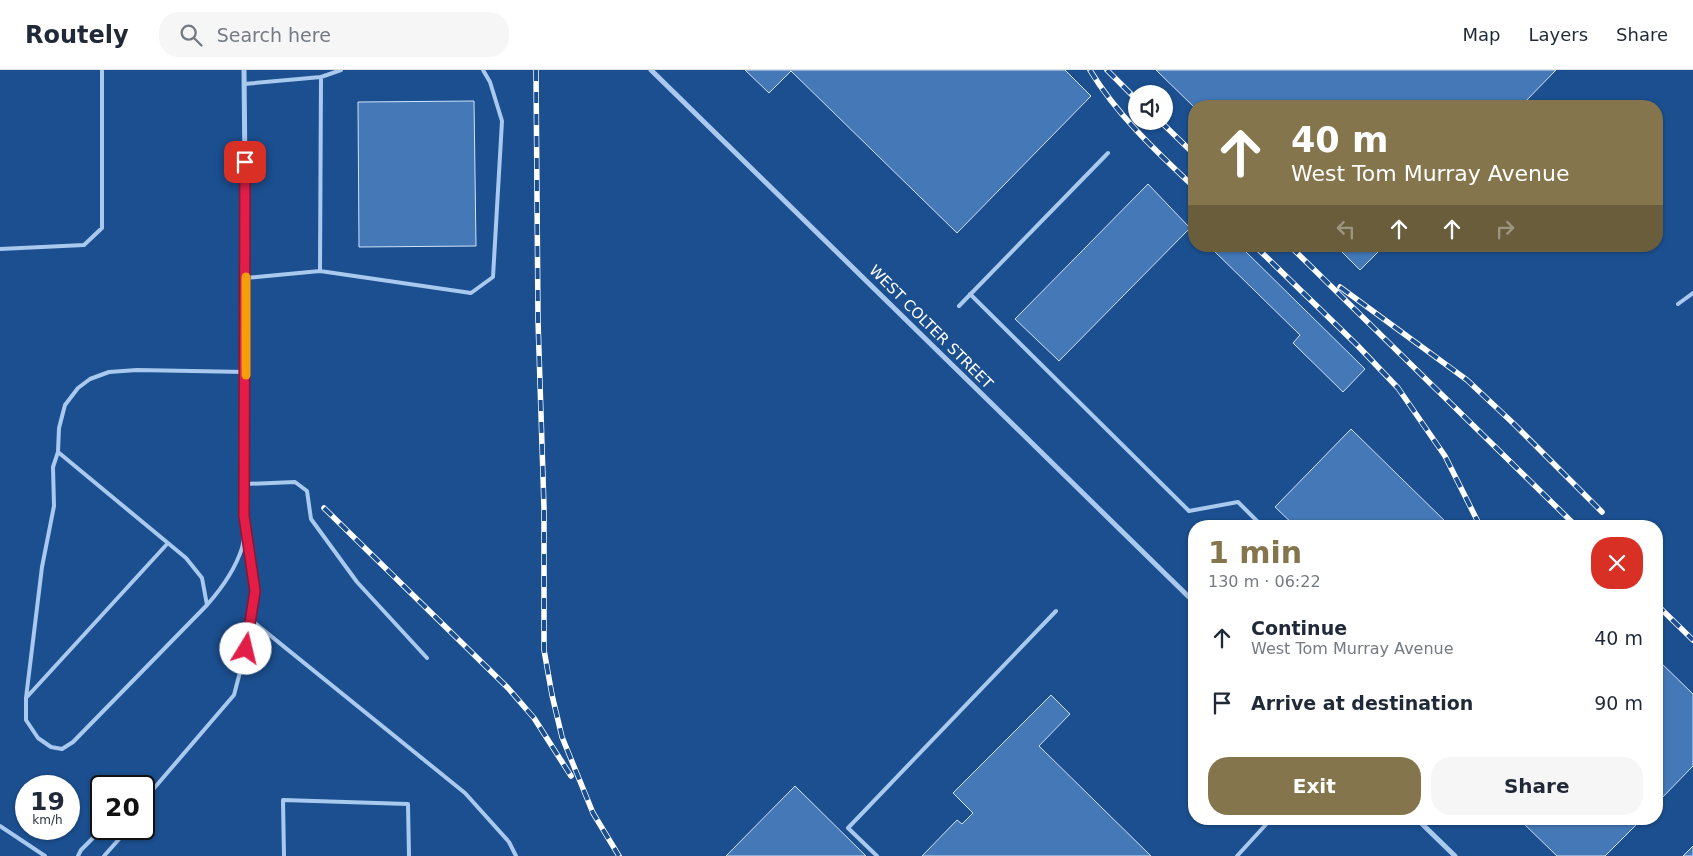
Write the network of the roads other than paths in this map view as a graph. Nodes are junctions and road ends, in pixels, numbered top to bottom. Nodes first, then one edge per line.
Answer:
1 (102, 70) edge
2 (244, 70) edge
3 (341, 70) edge
4 (483, 70) edge
5 (651, 70) edge
6 (321, 77) junction
7 (244, 84) junction
8 (1108, 153) dead end
9 (0, 249) edge
10 (320, 271) junction
11 (246, 278) junction
12 (1693, 293) edge
13 (970, 294) junction
14 (1678, 304) dead end
15 (959, 306) dead end
16 (246, 372) junction
17 (58, 452) junction
18 (245, 484) junction
19 (244, 516) junction
20 (1256, 520) edge
21 (168, 543) junction
22 (1188, 596) edge
23 (207, 604) junction
24 (1056, 611) dead end
25 (250, 620) junction
26 (427, 658) dead end
27 (26, 698) junction
28 (155, 787) edge
29 (1265, 825) edge
30 (1423, 825) edge
31 (0, 826) edge
32 (91, 840) edge
33 (118, 840) edge
34 (45, 856) edge
35 (78, 856) edge
36 (104, 856) edge
37 (284, 856) edge
38 (408, 856) edge
39 (516, 856) edge
40 (877, 856) edge
41 (1237, 856) edge
42 (1456, 856) edge

1 - 9 lane
2 - 7 street
3 - 6 lane
4 - 10 lane
5 - 22 street, WEST COLTER STREET
6 - 7 lane
6 - 10 lane
7 - 11 street
8 - 13 lane
10 - 11 lane
11 - 16 street
12 - 14 lane
13 - 15 lane
13 - 20 lane
16 - 17 lane
16 - 18 street
17 - 21 lane
17 - 27 lane
18 - 19 street
18 - 26 lane
19 - 23 lane
19 - 25 lane
21 - 23 lane
21 - 27 lane
23 - 27 lane
24 - 40 lane
25 - 28 lane
25 - 39 lane
29 - 41 lane
30 - 42 street
31 - 34 lane
32 - 35 lane
33 - 36 lane
37 - 38 lane

